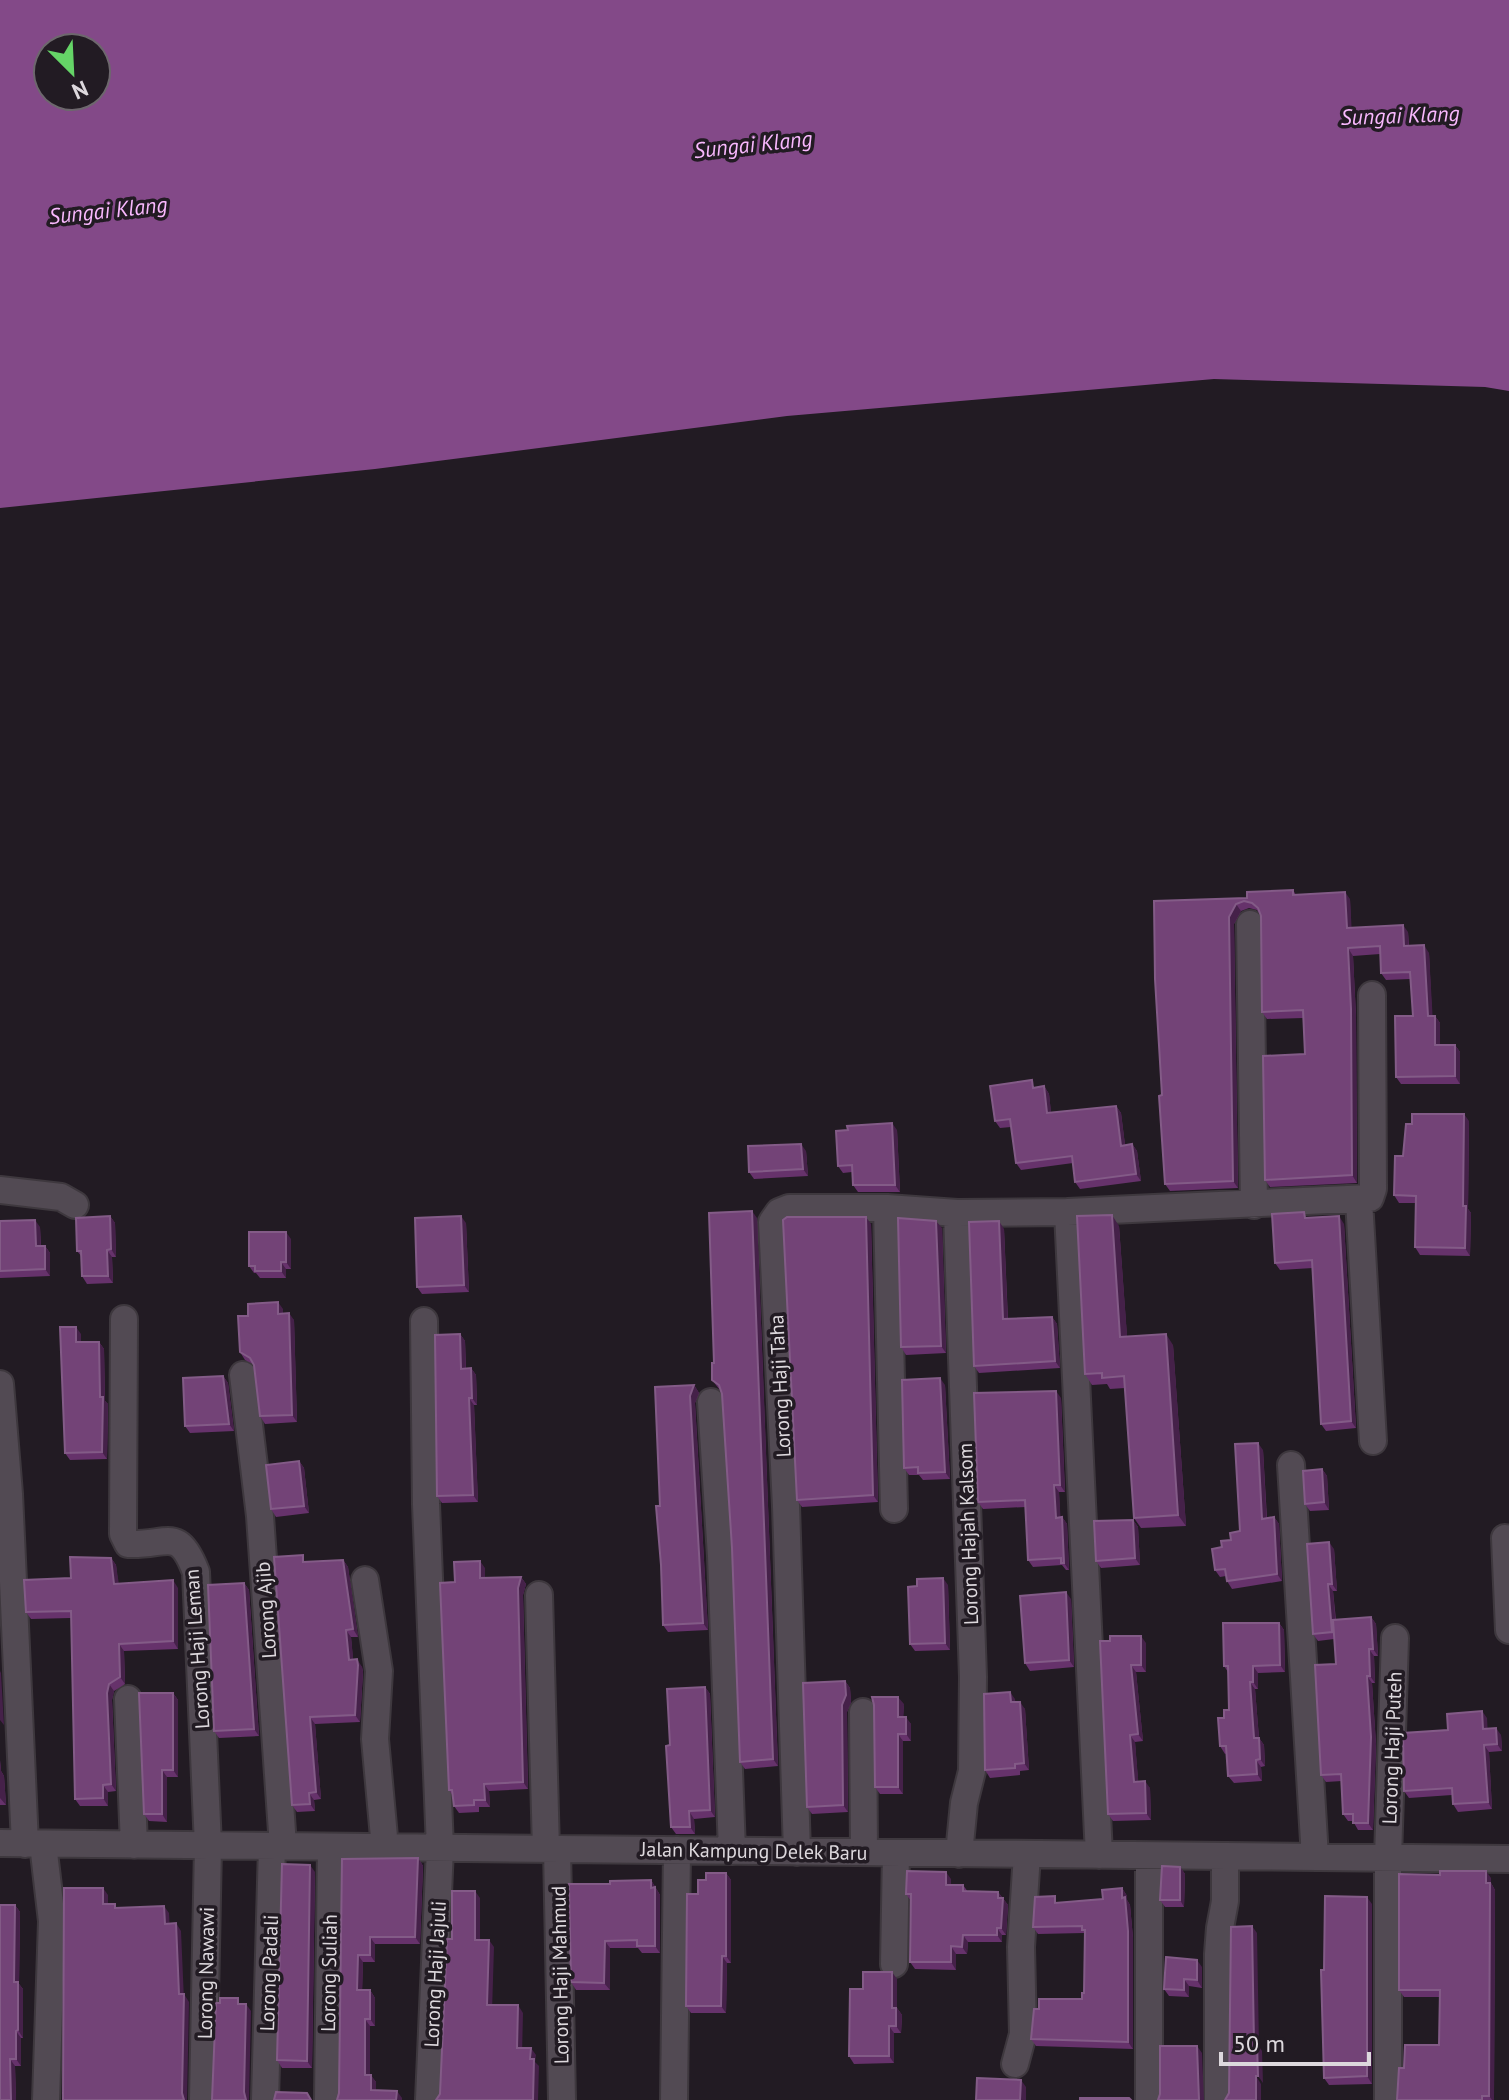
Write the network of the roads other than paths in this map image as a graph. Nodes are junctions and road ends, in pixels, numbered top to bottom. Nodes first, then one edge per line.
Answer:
1 (1250, 924) dead end
2 (1372, 995) dead end
3 (0, 1190) edge
4 (1359, 1200) junction
5 (75, 1205) dead end
6 (1254, 1205) junction
7 (887, 1208) junction
8 (1068, 1212) junction
9 (957, 1213) junction
10 (124, 1319) dead end
11 (424, 1321) dead end
12 (243, 1375) dead end
13 (0, 1384) edge
14 (711, 1402) dead end
15 (1373, 1441) dead end
16 (1291, 1465) dead end
17 (894, 1509) dead end
18 (1505, 1538) dead end
19 (365, 1580) dead end
20 (539, 1595) dead end
21 (1509, 1630) edge
22 (1395, 1638) dead end
23 (128, 1699) dead end
24 (863, 1712) dead end
25 (23, 1844) edge
26 (134, 1845) junction
27 (208, 1846) junction
28 (278, 1846) junction
29 (331, 1847) junction
30 (385, 1848) junction
31 (440, 1848) junction
32 (551, 1849) junction
33 (677, 1850) junction
34 (732, 1851) junction
35 (797, 1852) junction
36 (864, 1852) junction
37 (896, 1853) junction
38 (959, 1854) junction
39 (1027, 1854) junction
40 (1099, 1855) junction
41 (1149, 1856) junction
42 (1225, 1856) junction
43 (1315, 1857) junction
44 (1388, 1858) junction
45 (1509, 1859) edge
46 (894, 1964) dead end
47 (1015, 2064) dead end
48 (46, 2100) edge
49 (203, 2100) edge
50 (265, 2100) edge
51 (328, 2100) edge
52 (429, 2100) edge
53 (562, 2100) edge
54 (674, 2100) edge
55 (1149, 2100) edge
56 (1218, 2100) edge
57 (1388, 2100) edge

1 - 6 street
2 - 4 street
3 - 5 street
4 - 6 street, Lorong Haji Taha
4 - 15 street
6 - 8 street, Lorong Haji Taha
7 - 9 street, Lorong Haji Taha
7 - 17 street
7 - 35 street, Lorong Haji Taha
8 - 9 street, Lorong Haji Taha
8 - 40 street
9 - 38 street, Lorong Hajah Kalsom
10 - 27 street, Lorong Haji Leman
11 - 31 street, Lorong Haji Jajuli
12 - 28 street, Lorong Ajib
13 - 25 street
14 - 34 street
16 - 43 street
18 - 21 street
19 - 30 street
20 - 32 street, Lorong Haji Mahmud
22 - 44 street, Lorong Haji Puteh
23 - 26 street
24 - 36 street
25 - 26 street, Jalan Kampung Delek Baru
25 - 48 street
26 - 27 street, Jalan Kampung Delek Baru
27 - 28 street, Jalan Kampung Delek Baru
27 - 49 street, Lorong Nawawi
28 - 29 street, Jalan Kampung Delek Baru
28 - 50 street, Lorong Padali
29 - 30 street, Jalan Kampung Delek Baru
29 - 51 street, Lorong Suliah
30 - 31 street, Jalan Kampung Delek Baru
31 - 32 street, Jalan Kampung Delek Baru
31 - 52 street, Lorong Haji Jajuli
32 - 33 street, Jalan Kampung Delek Baru
32 - 53 street, Lorong Haji Mahmud
33 - 34 street, Jalan Kampung Delek Baru
33 - 54 street
34 - 35 street, Jalan Kampung Delek Baru
35 - 36 street, Jalan Kampung Delek Baru
36 - 37 street, Jalan Kampung Delek Baru
37 - 38 street, Jalan Kampung Delek Baru
37 - 46 street
38 - 39 street, Jalan Kampung Delek Baru
39 - 40 street, Jalan Kampung Delek Baru
39 - 47 street
40 - 41 street, Jalan Kampung Delek Baru
41 - 42 street, Jalan Kampung Delek Baru
41 - 55 street
42 - 43 street, Jalan Kampung Delek Baru
42 - 56 street
43 - 44 street, Jalan Kampung Delek Baru
44 - 45 street, Jalan Kampung Delek Baru
44 - 57 street, Lorong Haji Puteh

